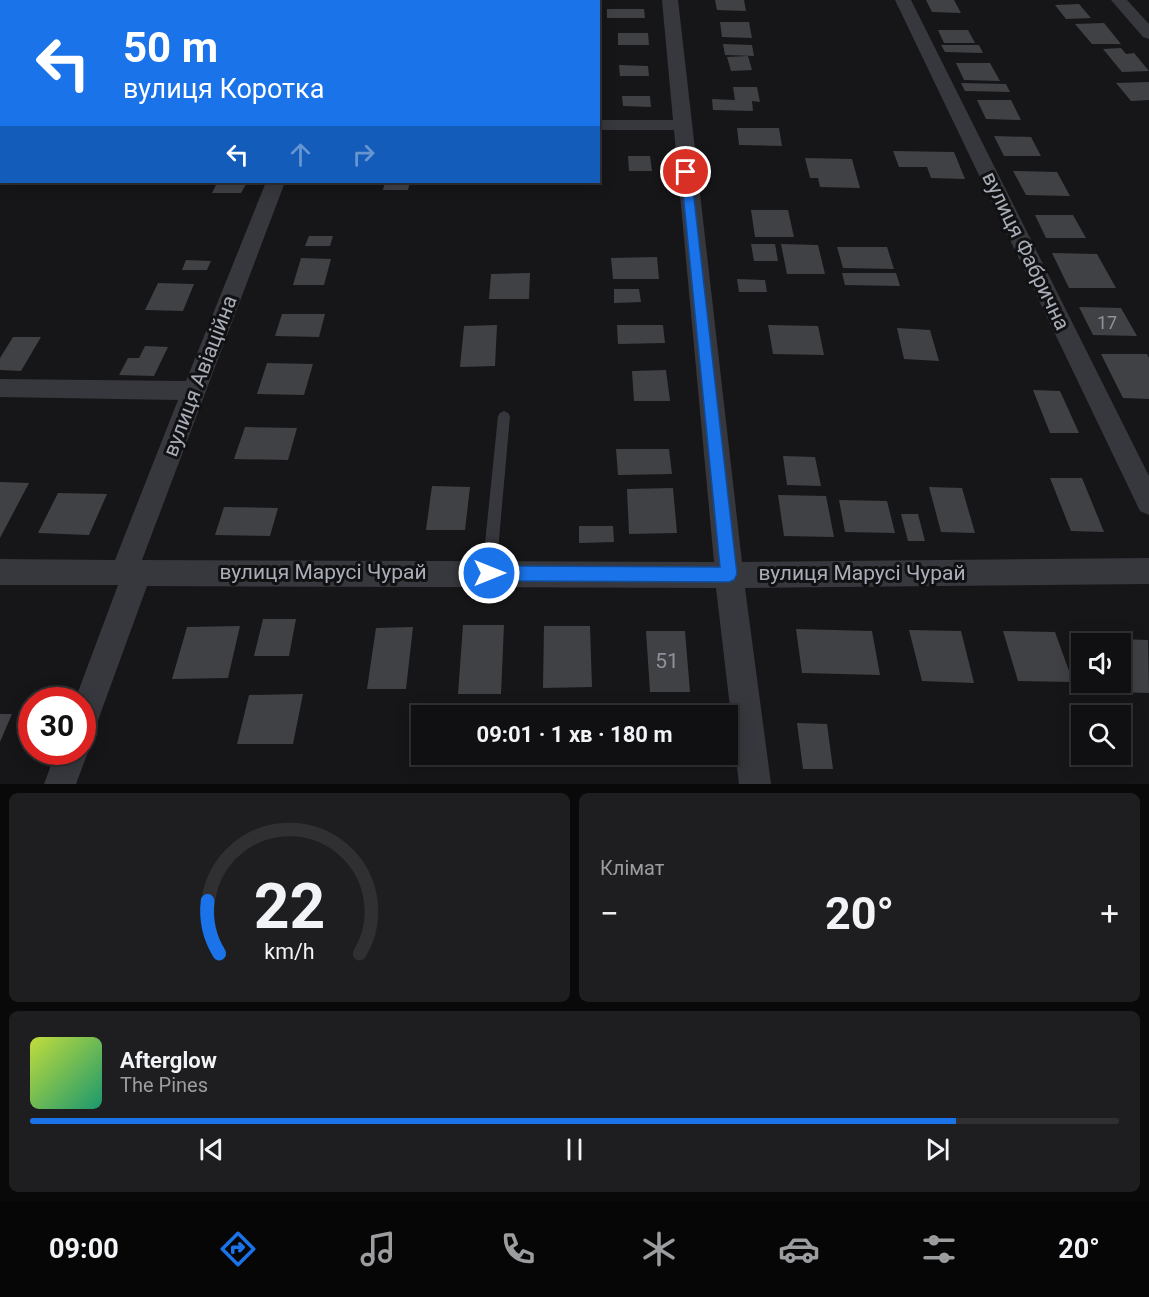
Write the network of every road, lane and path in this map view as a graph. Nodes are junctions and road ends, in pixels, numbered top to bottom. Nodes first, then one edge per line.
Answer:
1 (670, 0) edge
2 (903, 0) edge
3 (1119, 0) edge
4 (1149, 34) edge
5 (600, 125) edge
6 (681, 125) junction
7 (275, 183) edge
8 (0, 388) edge
9 (194, 391) junction
10 (504, 416) dead end
11 (1149, 502) edge
12 (131, 571) junction
13 (1149, 571) edge
14 (0, 572) edge
15 (489, 573) junction
16 (729, 574) junction
17 (94, 687) edge
18 (67, 765) edge
19 (60, 784) edge
20 (755, 784) edge

1 - 6 street
2 - 11 street, вулиця Фабрична
3 - 4 street
5 - 6 street
6 - 16 street
7 - 9 street, вулиця Авіаційна
8 - 9 street
9 - 12 street, вулиця Авіаційна
10 - 15 lane
12 - 14 street, вулиця Марусі Чурай
12 - 15 street, вулиця Марусі Чурай
12 - 17 street, вулиця Авіаційна
13 - 16 street, вулиця Марусі Чурай
15 - 16 street, вулиця Марусі Чурай
16 - 20 street
18 - 19 street

